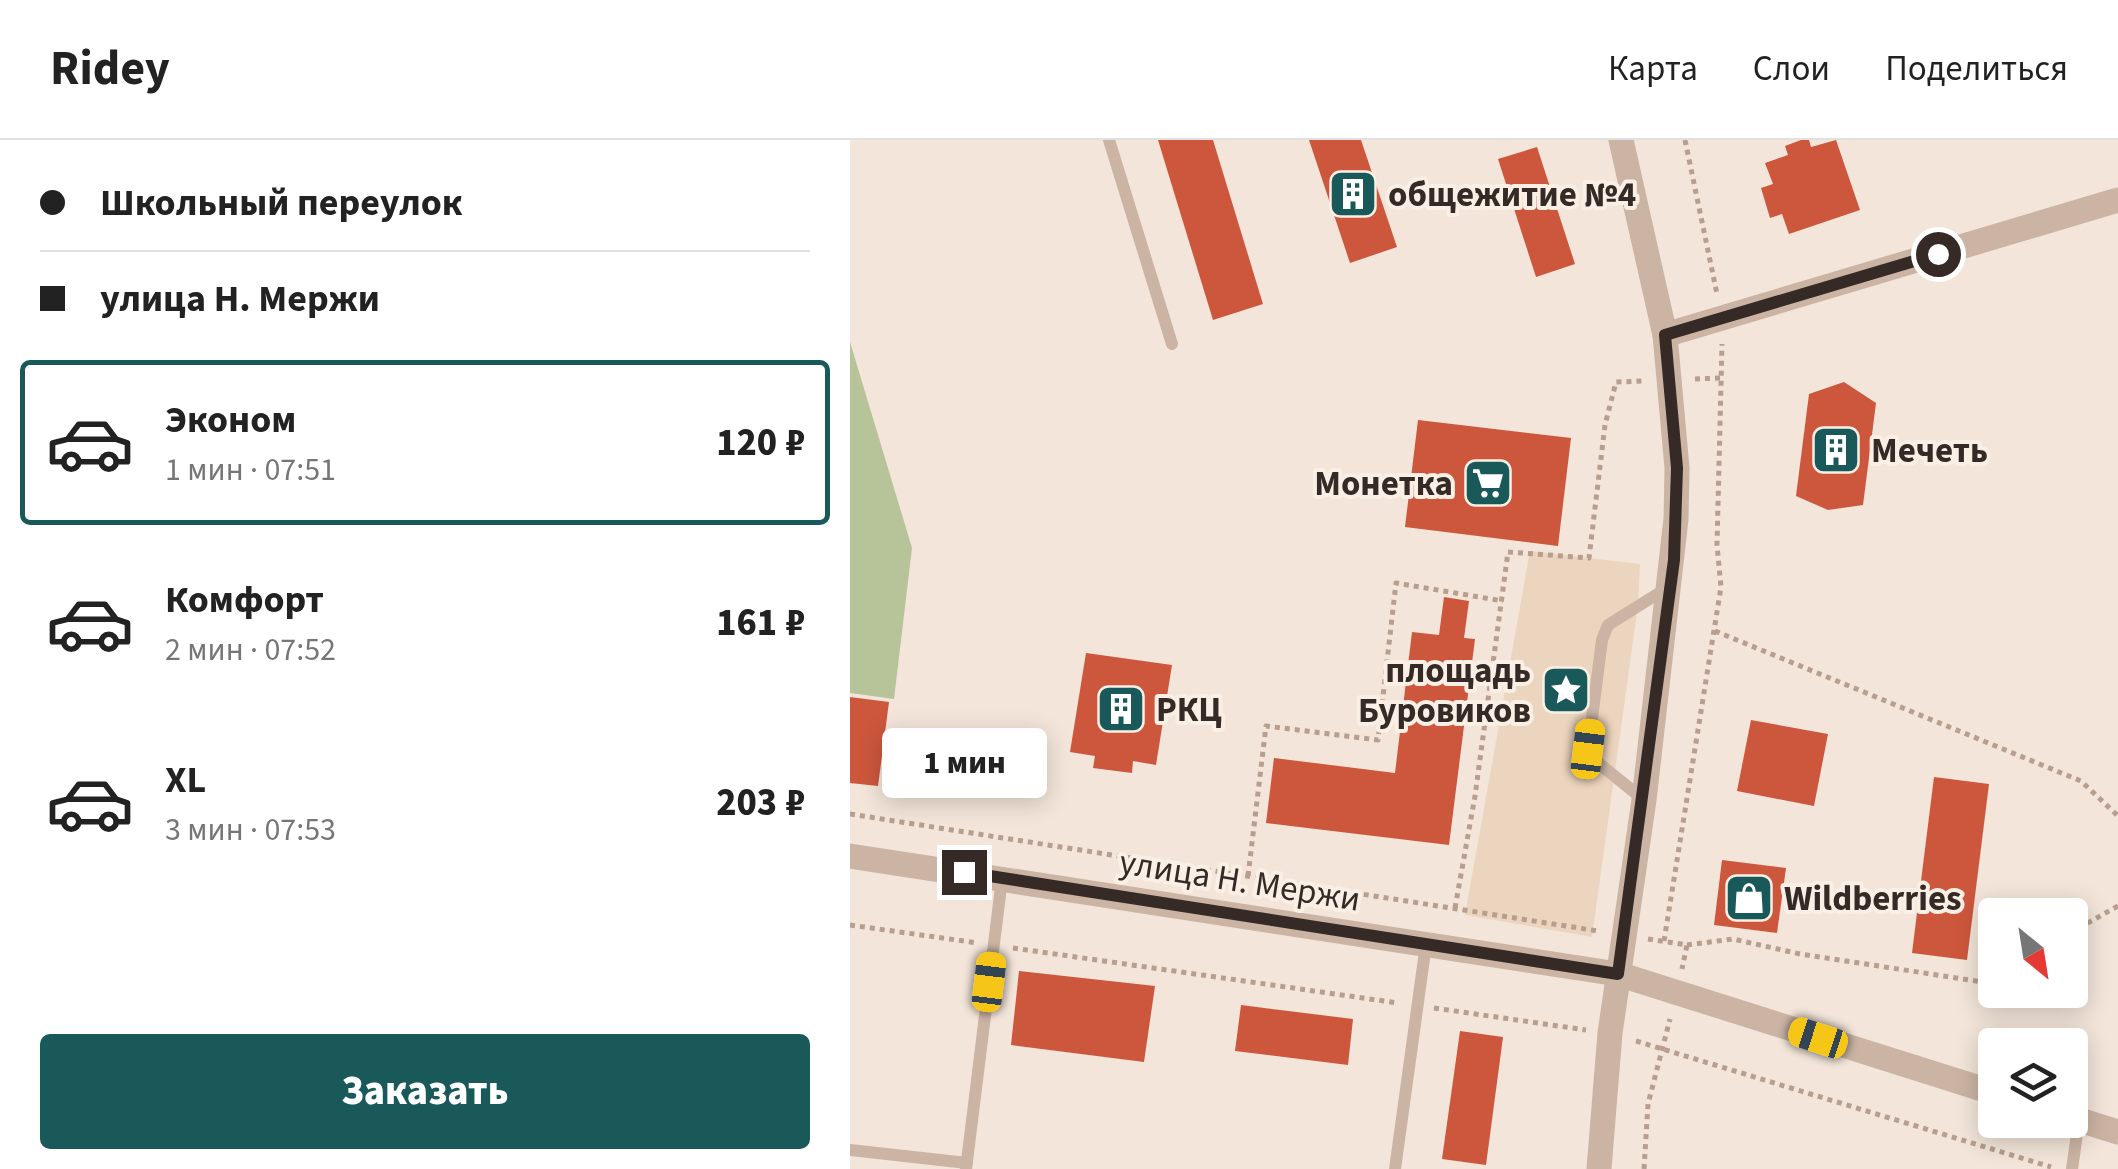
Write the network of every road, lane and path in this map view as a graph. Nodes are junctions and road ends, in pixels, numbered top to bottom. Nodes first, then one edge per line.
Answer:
1 (1109, 140) edge
2 (1622, 140) edge
3 (1685, 140) edge
4 (2118, 200) edge
5 (1722, 318) junction
6 (1665, 335) junction
7 (1172, 344) dead end
8 (1605, 425) dead end
9 (1670, 586) junction
10 (1502, 601) junction
11 (1714, 630) junction
12 (1644, 800) junction
13 (2118, 816) edge
14 (850, 856) edge
15 (1248, 876) dead end
16 (1002, 878) junction
17 (2118, 906) edge
18 (1454, 908) dead end
19 (2088, 923) edge
20 (850, 925) edge
21 (1664, 941) dead end
22 (1426, 944) junction
23 (1687, 945) dead end
24 (994, 946) junction
25 (1618, 974) junction
26 (1978, 981) edge
27 (1417, 1006) junction
28 (1610, 1033) junction
29 (1978, 1088) edge
30 (2088, 1122) edge
31 (2118, 1132) edge
32 (2074, 1138) edge
33 (850, 1150) edge
34 (966, 1166) edge
35 (1396, 1169) edge
36 (1600, 1169) edge
37 (2059, 1169) edge
38 (2072, 1169) edge

1 - 7 lane
2 - 6 street
3 - 5 path
4 - 5 street
5 - 6 street
5 - 11 path
6 - 9 street
8 - 10 path
9 - 12 street
9 - 12 lane
10 - 15 path
10 - 18 path
11 - 13 path
11 - 21 path
12 - 25 street
14 - 16 street, улица Н. Мержи
16 - 22 street, улица Н. Мержи
16 - 24 lane
17 - 19 path
20 - 24 path
22 - 25 street, улица Н. Мержи
22 - 27 lane
23 - 26 path
24 - 27 path
24 - 34 lane
25 - 28 street
25 - 29 street, улица Н. Мержи
27 - 28 path
27 - 35 lane
28 - 36 street
28 - 37 path
30 - 31 street
32 - 38 lane
33 - 34 lane

